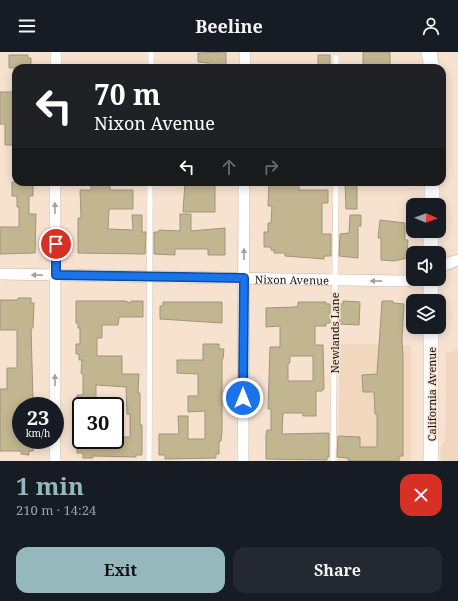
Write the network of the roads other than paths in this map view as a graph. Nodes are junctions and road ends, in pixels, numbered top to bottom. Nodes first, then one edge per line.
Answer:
1 (56, 52) edge
2 (151, 52) edge
3 (245, 52) edge
4 (429, 52) edge
5 (336, 57) dead end
6 (56, 64) edge
7 (151, 64) edge
8 (245, 64) edge
9 (336, 64) edge
10 (431, 64) edge
11 (55, 186) edge
12 (150, 186) edge
13 (244, 186) edge
14 (336, 186) edge
15 (432, 186) edge
16 (432, 198) edge
17 (458, 260) edge
18 (446, 264) edge
19 (0, 274) edge
20 (56, 275) junction
21 (150, 277) junction
22 (244, 278) junction
23 (334, 280) junction
24 (406, 281) edge
25 (431, 334) edge
26 (55, 461) edge
27 (149, 461) edge
28 (243, 461) edge
29 (333, 461) edge
30 (431, 461) edge

1 - 6 street
2 - 7 lane
3 - 8 street
4 - 10 main road
5 - 9 lane
20 -> 11 street
12 - 21 lane
22 -> 13 street
14 - 23 lane, Newlands Lane
15 - 16 main road
17 - 18 street
20 -> 19 street, Nixon Avenue
20 - 21 street, Nixon Avenue
26 -> 20 street
21 - 22 street, Nixon Avenue
21 - 27 lane
22 - 23 street, Nixon Avenue
22 - 28 street
24 -> 23 street, Nixon Avenue
23 - 29 lane, Newlands Lane
25 - 30 main road, California Avenue

